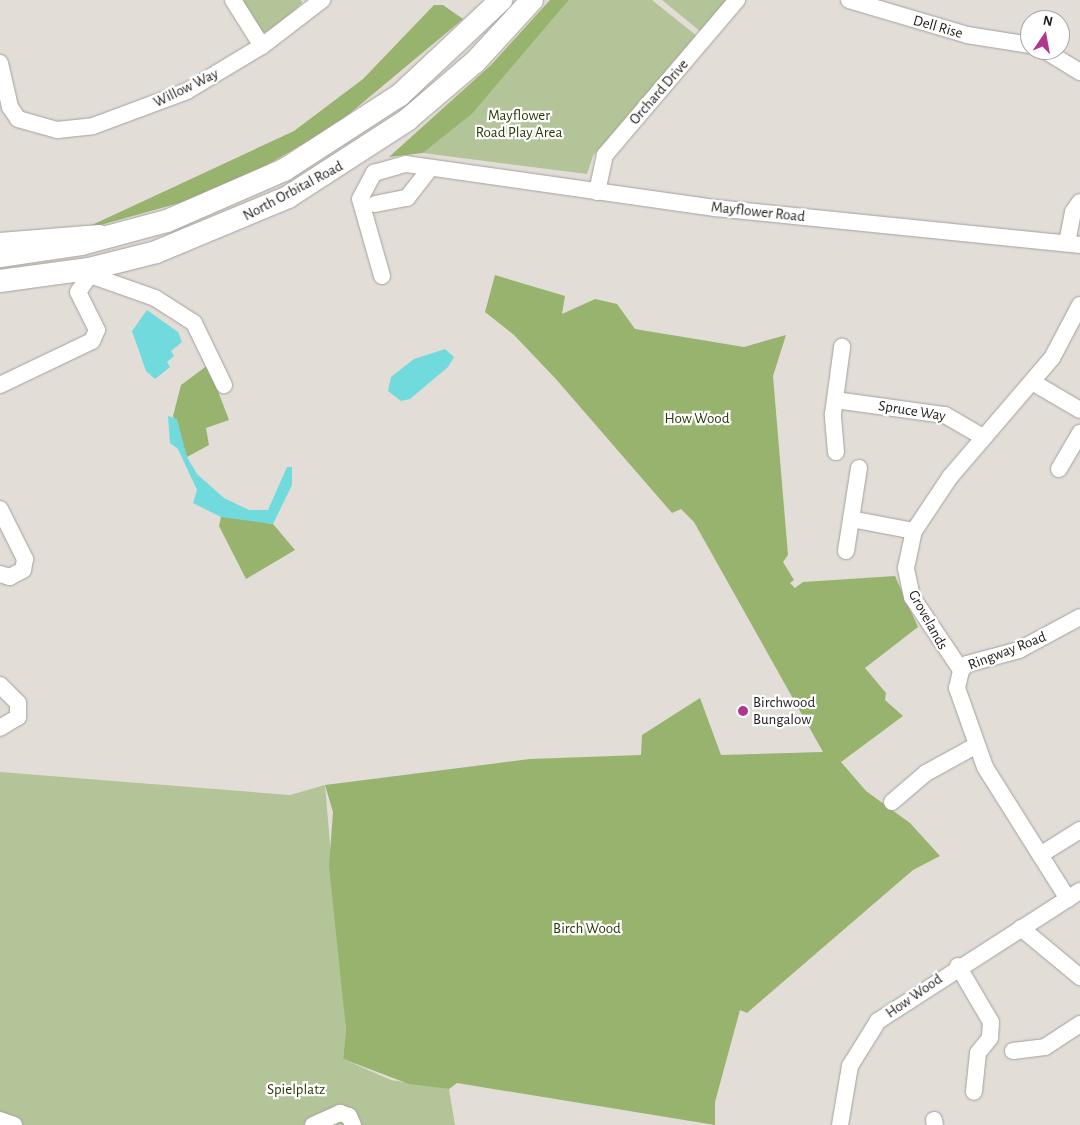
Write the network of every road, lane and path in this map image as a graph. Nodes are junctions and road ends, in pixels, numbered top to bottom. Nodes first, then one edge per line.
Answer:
1 (233, 0) edge
2 (501, 0) edge
3 (532, 0) edge
4 (736, 0) edge
5 (848, 0) edge
6 (316, 2) edge
7 (1020, 43) edge
8 (262, 46) junction
9 (1060, 60) edge
10 (0, 63) edge
11 (1080, 72) edge
12 (433, 169) junction
13 (597, 192) junction
14 (1080, 202) edge
15 (375, 204) dead end
16 (124, 233) junction
17 (0, 241) edge
18 (1073, 244) edge
19 (32, 252) junction
20 (0, 256) edge
21 (90, 272) junction
22 (382, 276) dead end
23 (0, 281) edge
24 (1080, 305) edge
25 (842, 346) dead end
26 (1034, 384) junction
27 (0, 385) edge
28 (224, 386) dead end
29 (835, 400) junction
30 (1080, 410) edge
31 (1080, 433) edge
32 (983, 437) junction
33 (836, 452) dead end
34 (859, 468) dead end
35 (1059, 469) dead end
36 (0, 509) edge
37 (851, 519) junction
38 (914, 531) junction
39 (6, 533) edge
40 (846, 551) dead end
41 (0, 574) edge
42 (1080, 617) edge
43 (961, 670) junction
44 (0, 685) edge
45 (0, 728) edge
46 (975, 746) junction
47 (892, 802) dead end
48 (1080, 830) edge
49 (1040, 855) junction
50 (1074, 895) edge
51 (1026, 925) junction
52 (958, 966) junction
53 (1080, 977) edge
54 (1080, 1024) edge
55 (1013, 1050) dead end
56 (974, 1092) dead end
57 (0, 1120) edge
58 (14, 1125) edge
59 (313, 1125) edge
60 (353, 1125) edge
61 (840, 1125) edge

1 - 8 street
2 - 16 highway, North Orbital Road
3 - 21 highway, North Orbital Road
4 - 13 street, Orchard Drive
5 - 7 street, Dell Rise
6 - 8 street, Willow Way
8 - 10 street, Willow Way
9 - 11 street
12 - 13 street, Mayflower Road
12 - 15 street
12 - 22 street, Mayflower Road
13 - 18 street, Mayflower Road
14 - 18 street
16 - 17 street
16 - 19 highway, North Orbital Road
19 - 20 highway, North Orbital Road
19 - 21 highway
21 - 23 highway, North Orbital Road
21 - 27 street
21 - 28 street
24 - 26 street, Grovelands
25 - 29 street
26 - 30 street
26 - 32 street, Grovelands
29 - 32 street, Spruce Way
29 - 33 street
31 - 35 street
32 - 38 street, Grovelands
34 - 37 street
36 - 39 street
37 - 38 street
37 - 40 street
38 - 43 street, Grovelands
39 - 41 street
42 - 43 street, Ringway Road
43 - 46 street
44 - 45 street
46 - 47 street
46 - 49 street
48 - 49 street
49 - 50 street
50 - 51 street, How Wood
51 - 52 street, How Wood
51 - 53 street
52 - 56 street
52 - 61 street, How Wood
54 - 55 street
57 - 58 street
59 - 60 street

